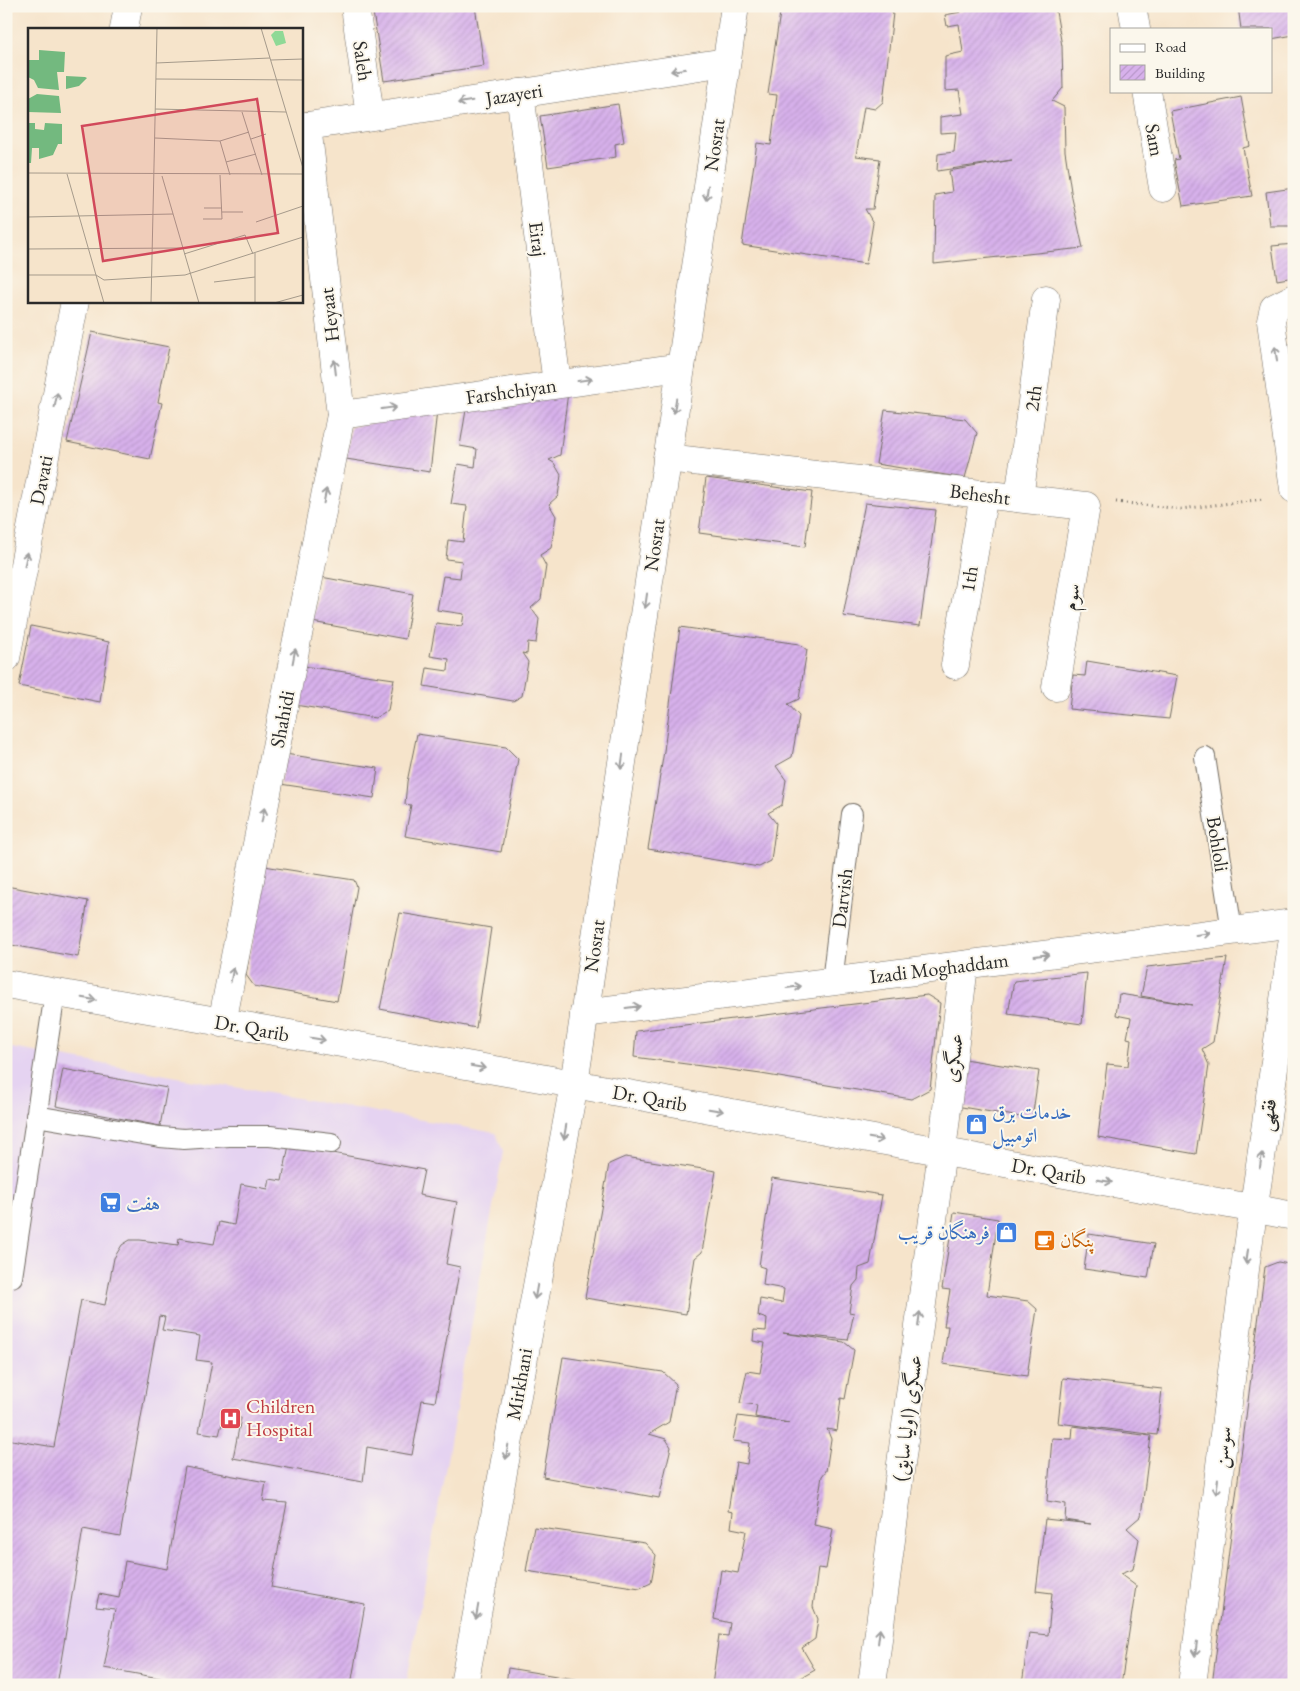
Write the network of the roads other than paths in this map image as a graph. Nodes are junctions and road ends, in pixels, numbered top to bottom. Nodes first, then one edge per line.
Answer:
1 (128, 6) edge
2 (355, 6) edge
3 (735, 6) edge
4 (1132, 6) edge
5 (124, 28) edge
6 (1136, 28) edge
7 (726, 62) junction
8 (1147, 92) edge
9 (520, 93) junction
10 (370, 116) junction
11 (304, 126) edge
12 (1163, 188) dead end
13 (1294, 298) edge
14 (1046, 299) dead end
15 (76, 302) edge
16 (681, 367) junction
17 (557, 384) junction
18 (341, 415) junction
19 (667, 458) junction
20 (1294, 489) edge
21 (984, 494) junction
22 (1019, 498) junction
23 (1086, 506) joint
24 (6, 658) edge
25 (955, 665) dead end
26 (1056, 687) dead end
27 (1205, 757) dead end
28 (852, 814) dead end
29 (1294, 923) edge
30 (1232, 931) junction
31 (1294, 931) edge
32 (964, 965) junction
33 (832, 982) junction
34 (6, 984) edge
35 (56, 993) junction
36 (584, 1014) junction
37 (222, 1023) junction
38 (574, 1084) junction
39 (36, 1116) junction
40 (331, 1143) dead end
41 (942, 1151) junction
42 (1254, 1209) junction
43 (1294, 1216) edge
44 (12, 1278) dead end
45 (464, 1685) edge
46 (872, 1685) edge
47 (1192, 1685) edge

1 - 5 street
2 - 10 street, Saleh
3 - 7 street, Nosrat
4 - 6 street
7 -> 9 street, Jazayeri
7 -> 16 street, Nosrat
8 - 12 street, Sam
9 -> 10 street, Jazayeri
9 - 17 street, Eiraj
10 - 11 street, Jazayeri
18 -> 11 street, Heyaat
20 -> 13 street
14 - 22 street, 2th
24 -> 15 street, Davati
17 -> 16 street, Farshchiyan
16 -> 19 street, Nosrat
18 -> 17 street, Farshchiyan
37 -> 18 street, Shahidi
19 - 21 street, Behesht
19 -> 36 street, Nosrat
21 - 22 street, Behesht
21 - 25 street, 1th
22 - 23 street, Behesht
23 - 26 street, سوم
27 - 30 lane, Bohloli
28 - 33 lane, Darvish
29 - 30 street, Izadi Moghaddam
32 -> 30 street, Izadi Moghaddam
42 -> 31 street, فقهی
32 - 33 street, Izadi Moghaddam
32 - 41 street, عسگری
36 -> 33 street, Izadi Moghaddam
34 - 35 street, Dr. Qarib
35 -> 37 street, Dr. Qarib
35 - 39 lane
36 - 38 street, Nosrat
37 -> 38 street, Dr. Qarib
38 -> 41 street, Dr. Qarib
38 -> 45 street, Mirkhani
39 - 40 lane
39 - 44 lane
41 -> 42 street, Dr. Qarib
46 -> 41 street, عسگری (اولیا سابق)
42 - 43 street, Dr. Qarib
42 -> 47 street, سوسن

